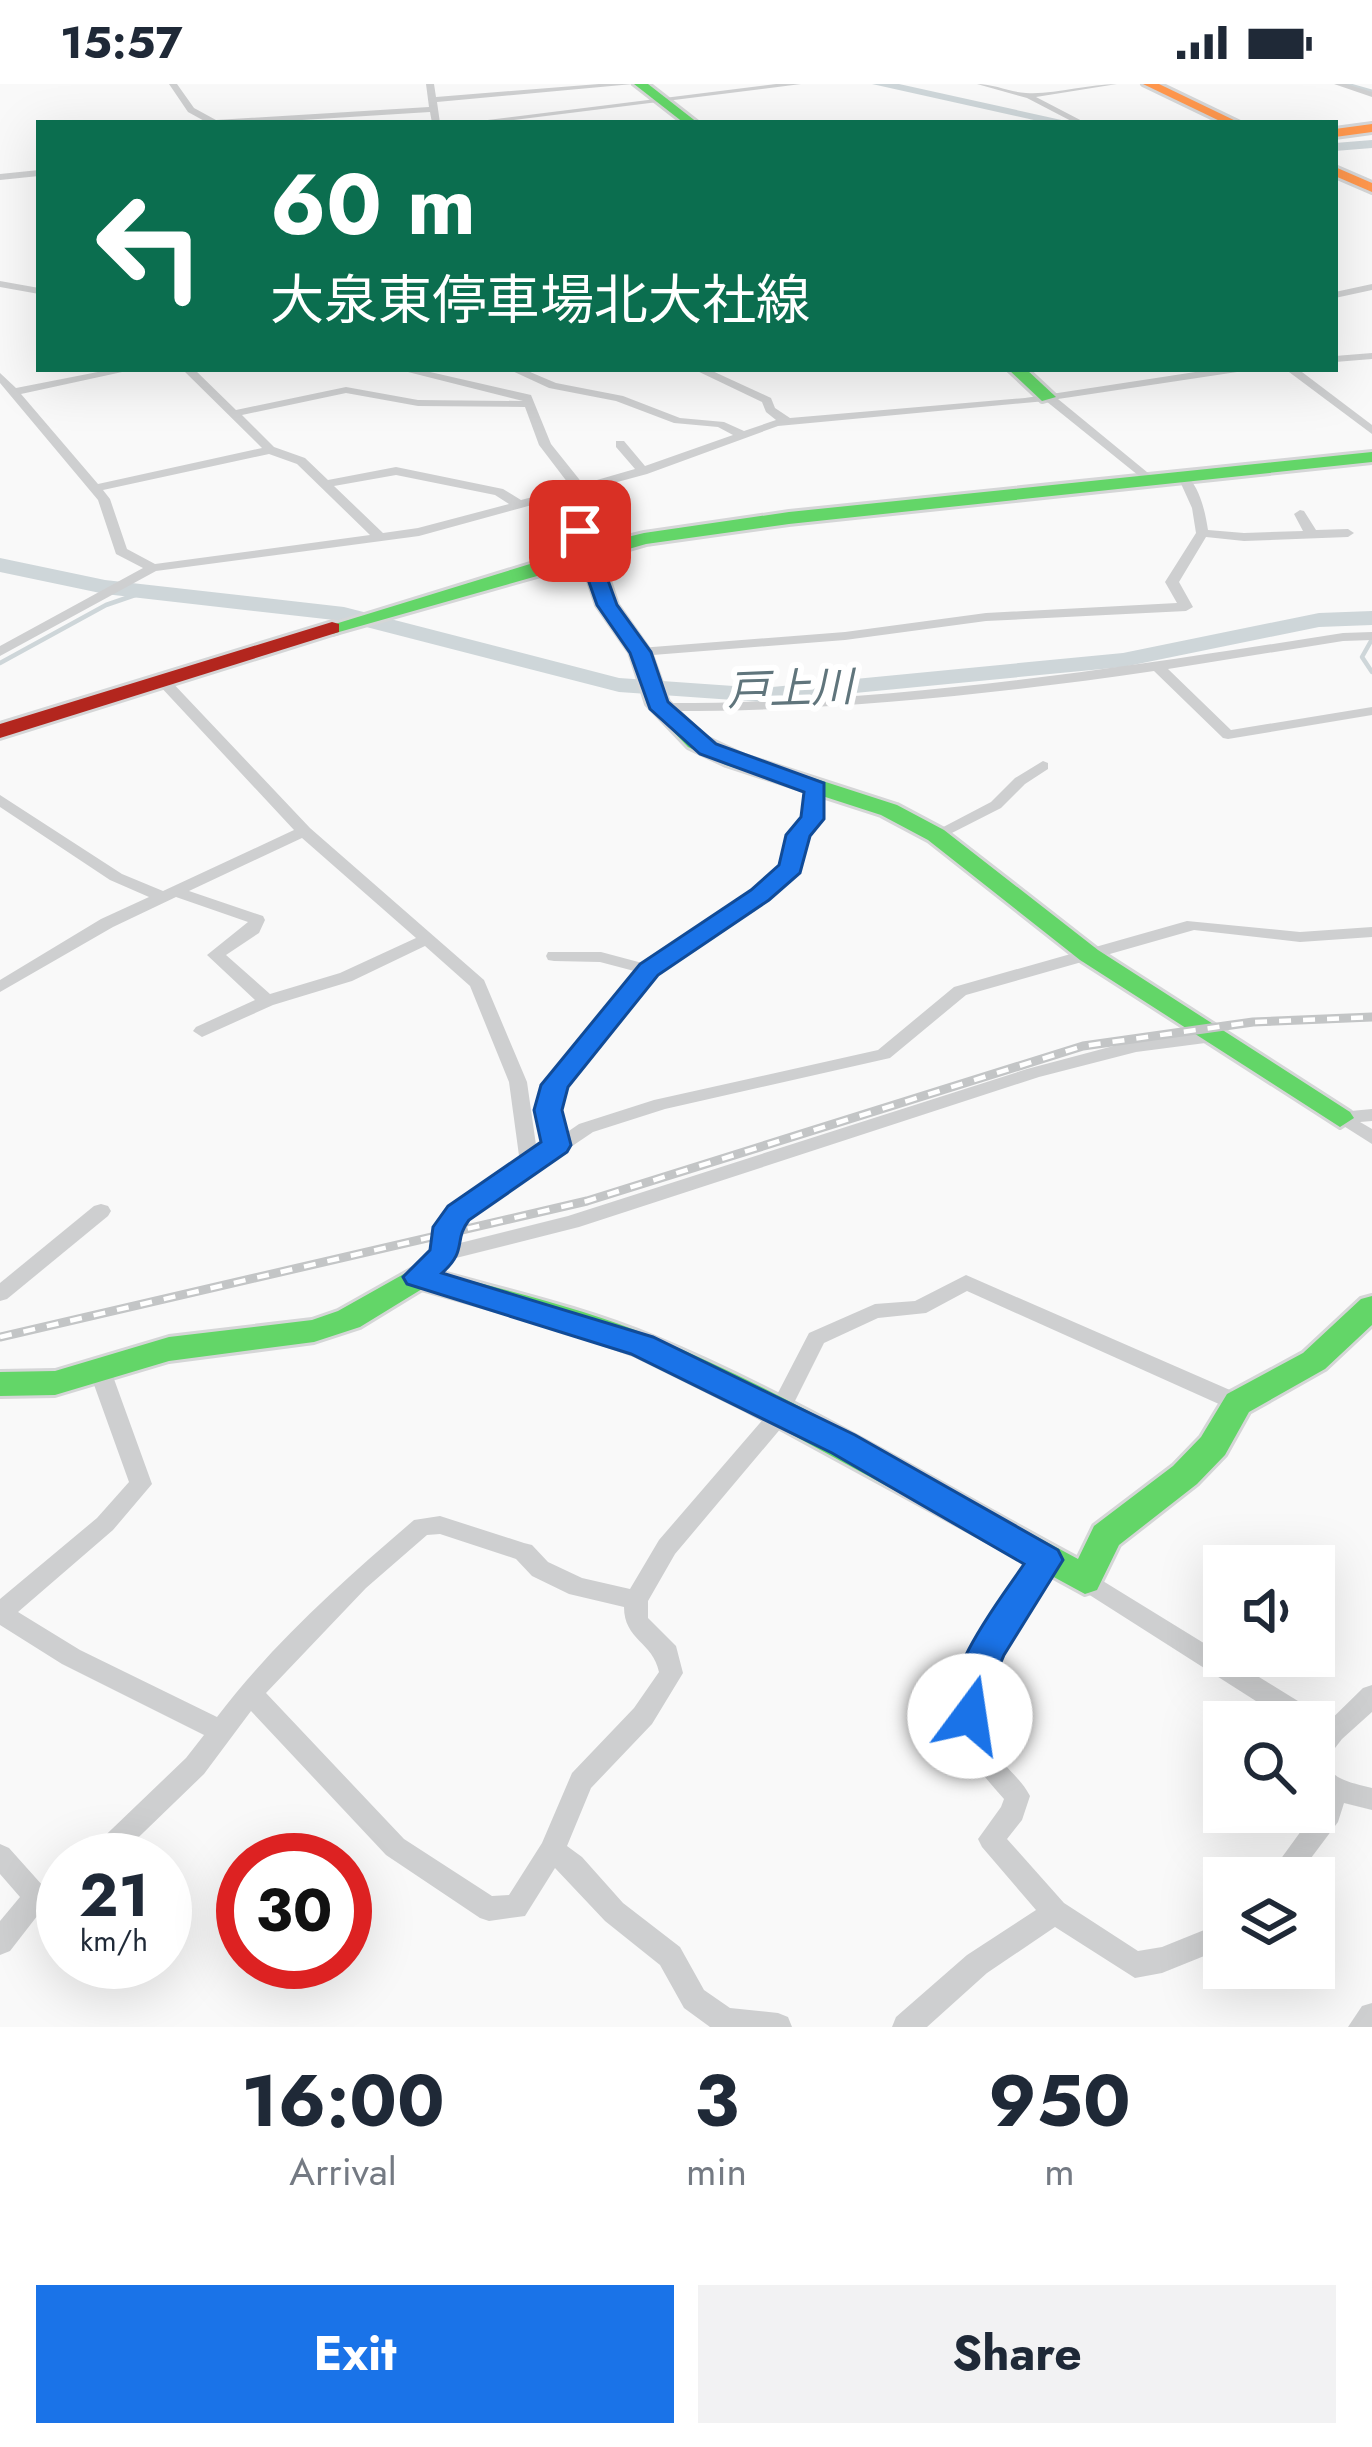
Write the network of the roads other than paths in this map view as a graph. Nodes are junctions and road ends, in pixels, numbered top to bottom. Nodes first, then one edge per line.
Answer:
1 (173, 84) edge
2 (430, 84) edge
3 (629, 84) edge
4 (797, 84) edge
5 (981, 84) edge
6 (1113, 84) edge
7 (1149, 84) edge
8 (1338, 84) edge
9 (651, 92) edge
10 (1372, 94) edge
11 (1027, 96) junction
12 (433, 105) junction
13 (209, 120) edge
14 (250, 120) edge
15 (436, 120) edge
16 (485, 120) edge
17 (688, 120) edge
18 (1076, 120) edge
19 (1227, 120) edge
20 (1372, 128) edge
21 (1338, 133) edge
22 (1338, 171) edge
23 (36, 173) edge
24 (0, 177) edge
25 (1372, 188) edge
26 (36, 279) edge
27 (0, 281) edge
28 (1372, 286) edge
29 (36, 290) edge
30 (1338, 294) edge
31 (1372, 356) edge
32 (1338, 359) edge
33 (115, 372) edge
34 (191, 372) edge
35 (414, 372) edge
36 (520, 372) edge
37 (550, 372) edge
38 (709, 372) edge
39 (1019, 372) edge
40 (1172, 372) edge
41 (1296, 372) edge
42 (737, 373) dead end
43 (0, 376) edge
44 (723, 377) junction
45 (542, 382) junction
46 (14, 392) junction
47 (1048, 397) junction
48 (528, 400) junction
49 (232, 414) junction
50 (786, 421) junction
51 (1372, 431) edge
52 (741, 434) junction
53 (620, 444) dead end
54 (270, 450) junction
55 (1372, 457) edge
56 (643, 471) junction
57 (1184, 476) junction
58 (1149, 480) junction
59 (327, 484) junction
60 (97, 488) junction
61 (577, 490) junction
62 (518, 504) junction
63 (1300, 514) dead end
64 (1202, 533) junction
65 (1348, 533) dead end
66 (1312, 535) junction
67 (380, 537) junction
68 (589, 552) junction
69 (154, 568) junction
70 (1372, 636) edge
71 (0, 652) edge
72 (644, 662) junction
73 (1160, 669) junction
74 (163, 681) junction
75 (659, 706) junction
76 (1372, 711) edge
77 (0, 731) edge
78 (1043, 766) dead end
79 (816, 788) junction
80 (0, 800) edge
81 (304, 831) junction
82 (936, 835) junction
83 (168, 893) junction
84 (1372, 932) edge
85 (425, 940) junction
86 (1089, 955) junction
87 (554, 956) dead end
88 (649, 970) junction
89 (0, 987) edge
90 (267, 1001) junction
91 (202, 1031) dead end
92 (1213, 1036) junction
93 (1372, 1115) edge
94 (1340, 1118) junction
95 (1372, 1138) edge
96 (556, 1145) junction
97 (530, 1167) junction
98 (101, 1211) dead end
99 (445, 1254) junction
100 (418, 1277) junction
101 (0, 1294) edge
102 (1372, 1307) edge
103 (99, 1368) junction
104 (0, 1384) edge
105 (1238, 1403) junction
106 (775, 1410) junction
107 (1046, 1560) junction
108 (1085, 1580) junction
109 (635, 1600) junction
110 (250, 1693) junction
111 (1372, 1695) edge
112 (1276, 1701) edge
113 (1335, 1717) edge
114 (221, 1731) junction
115 (1335, 1789) edge
116 (1372, 1799) edge
117 (129, 1833) edge
118 (1314, 1833) edge
119 (552, 1850) junction
120 (0, 1856) edge
121 (1296, 1857) edge
122 (34, 1900) joint
123 (1055, 1912) junction
124 (0, 1942) edge
125 (1203, 1943) edge
126 (1372, 2016) edge
127 (776, 2026) edge
128 (906, 2027) edge
129 (1362, 2027) edge

1 - 13 street
2 - 12 street
3 - 12 street
4 - 9 street
5 - 11 street
6 - 11 street
7 - 19 street
8 - 10 street
9 - 16 street
9 - 17 street
11 - 18 street
12 - 14 street
12 - 15 street
20 - 21 street
22 - 25 street
23 - 24 street
26 - 27 street
27 - 29 street
28 - 30 street
31 - 32 street
33 - 46 street
34 - 49 street
35 - 48 street
36 - 45 street
37 - 45 street
38 - 44 street
39 - 47 street
40 - 47 street
41 - 51 street
42 - 44 street
43 - 46 street
44 - 50 street
45 - 48 street
45 - 52 street
46 - 60 street
47 - 50 street
47 - 58 street
48 - 49 street
48 - 61 street
49 - 54 street
50 - 52 street
52 - 56 street
53 - 56 street
54 - 59 street
54 - 60 street
55 - 57 street
56 - 61 street
57 - 58 street
57 - 64 street
58 - 68 street
59 - 62 street
59 - 67 street
60 - 69 street
61 - 62 street
61 - 68 street
62 - 67 street
63 - 66 street
64 - 66 street
64 - 72 street
65 - 66 street
67 - 69 street
68 - 72 street
68 - 74 street
69 - 71 street
70 - 73 street
72 - 75 street
73 - 75 street
73 - 76 street
74 - 77 street
74 - 81 street
75 - 79 street
78 - 82 street
79 - 82 street
79 - 88 street
80 - 83 street
81 - 83 street
81 - 85 street
82 - 86 street
83 - 89 street
83 - 90 street
84 - 86 street
85 - 90 street
85 - 97 street
86 - 92 street
86 - 96 street
87 - 88 street
88 - 96 street
90 - 91 street
92 - 94 street
92 - 99 street
93 - 94 street
94 - 95 street
96 - 97 street
97 - 99 street
98 - 101 street
99 - 100 street
100 - 103 street
100 - 106 street
102 - 105 street
103 - 104 street
103 - 114 street
105 - 106 street
105 - 108 street
106 - 107 street
106 - 109 street
107 - 108 street
107 - 123 street
108 - 112 street
109 - 110 street
109 - 119 street
110 - 114 street
110 - 119 street
111 - 113 street
114 - 117 street
115 - 116 street
118 - 121 street
119 - 127 street
120 - 122 street
122 - 124 street
123 - 125 street
123 - 128 street
126 - 129 street

